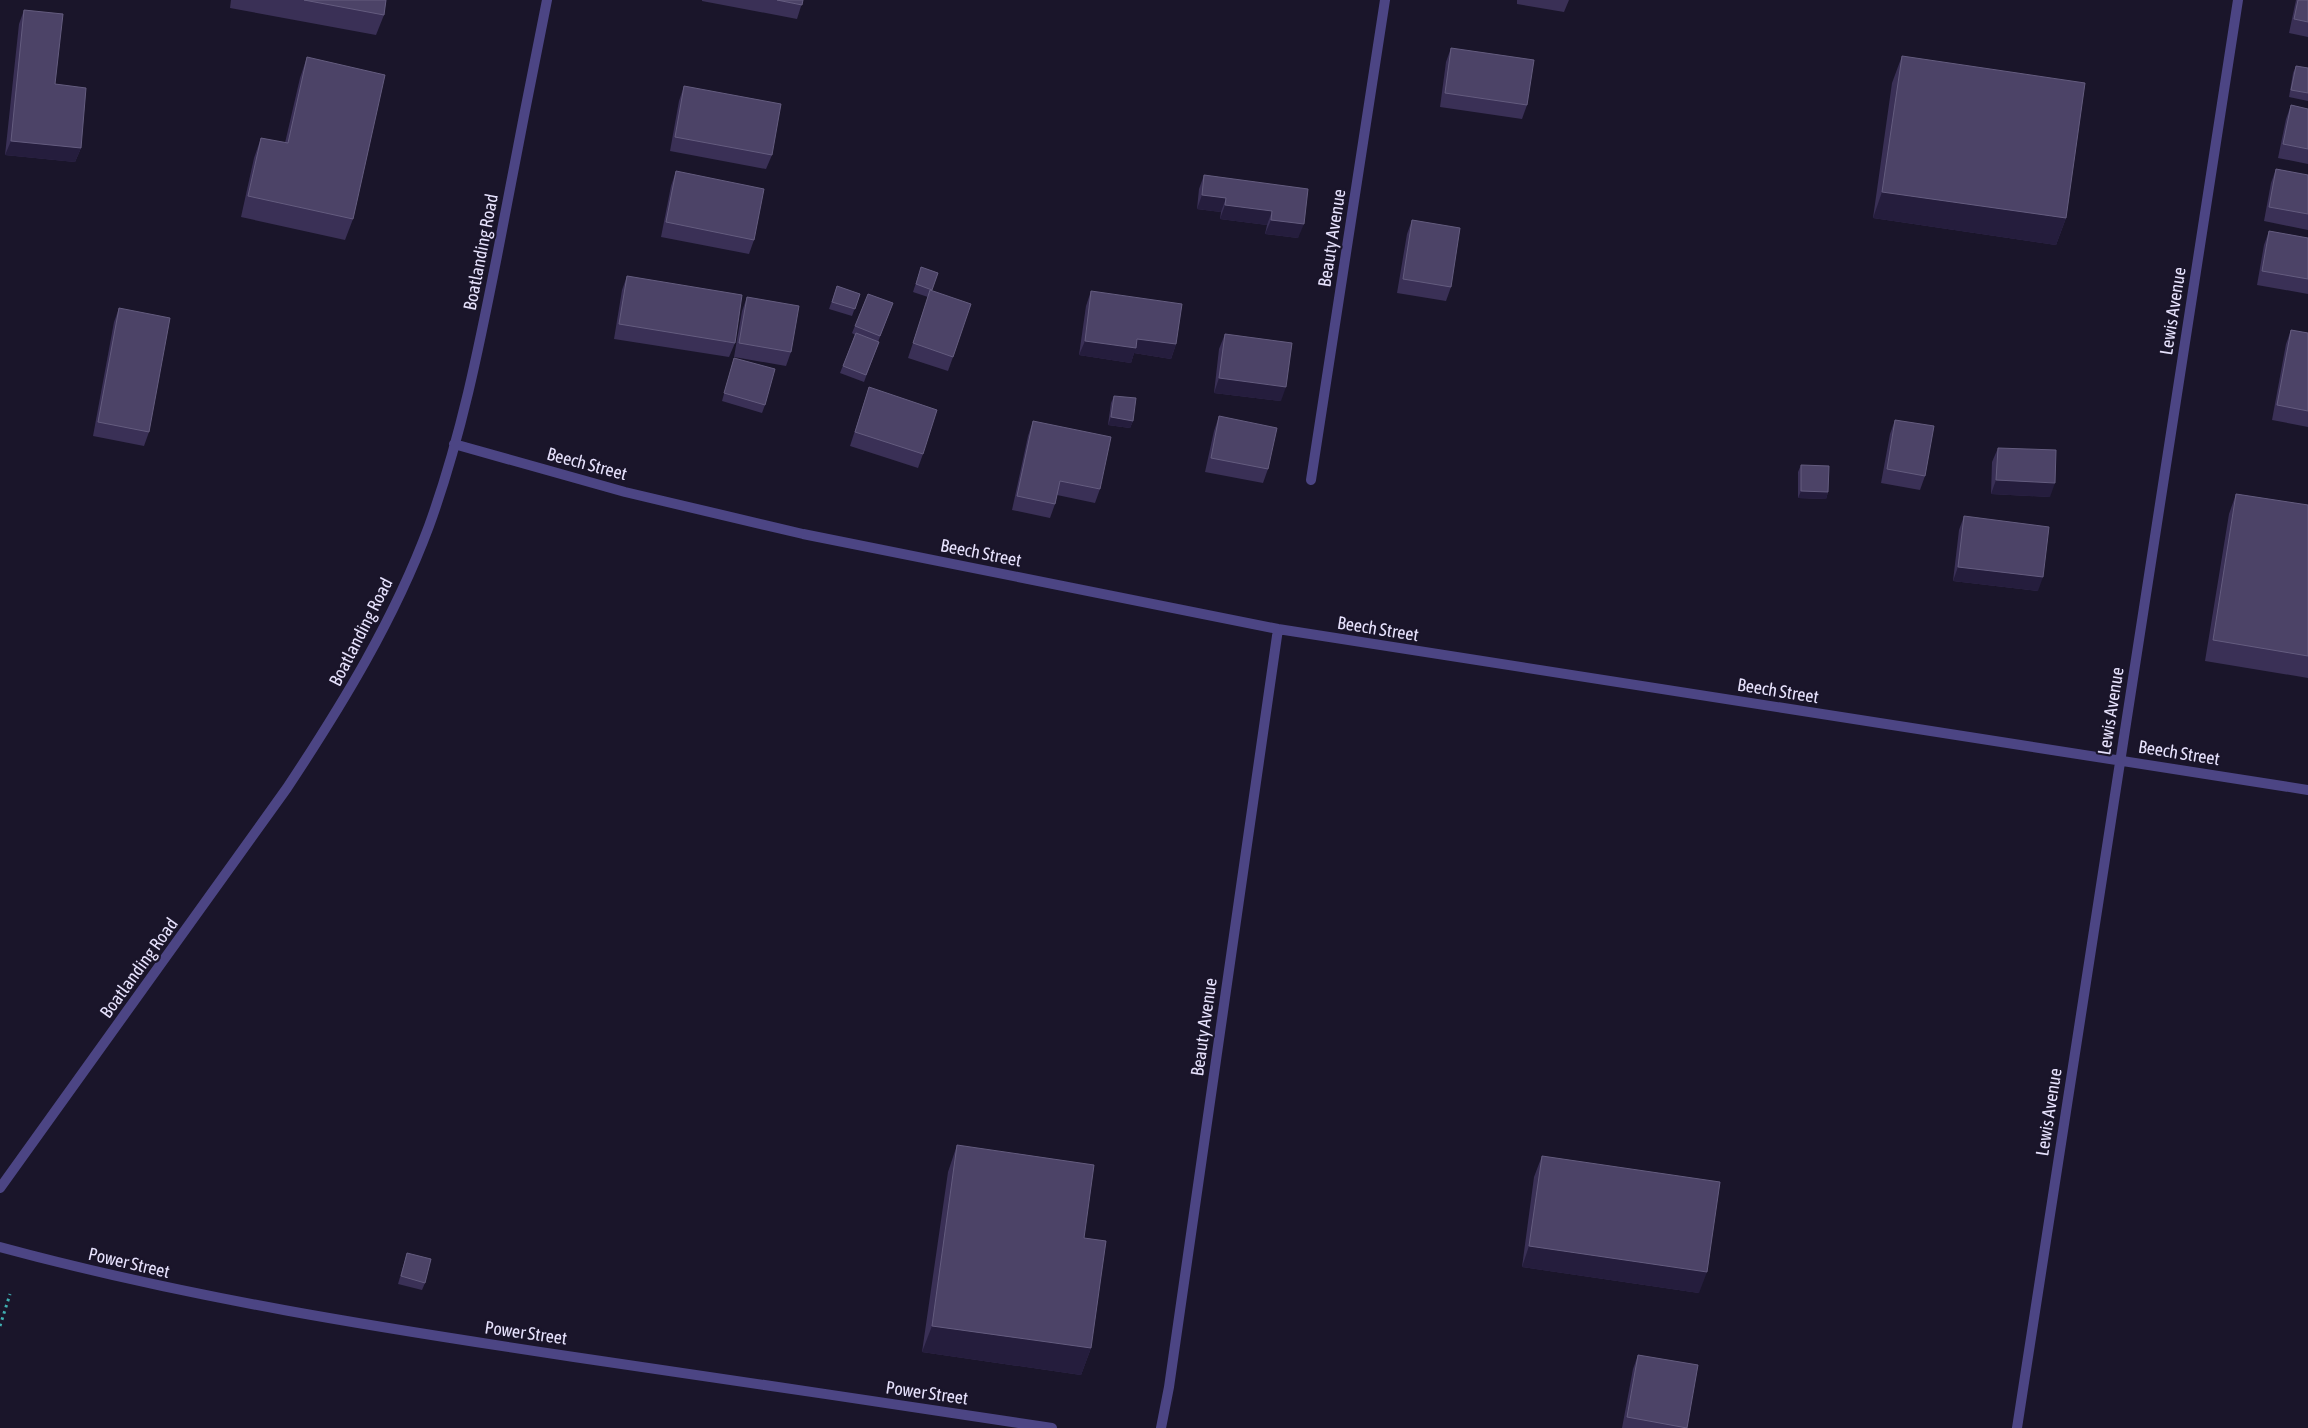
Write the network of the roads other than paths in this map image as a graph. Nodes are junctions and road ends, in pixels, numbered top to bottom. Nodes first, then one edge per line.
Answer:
1 (547, 0) edge
2 (1385, 0) edge
3 (2238, 0) edge
4 (454, 444) junction
5 (1311, 480) dead end
6 (1278, 630) junction
7 (2120, 760) junction
8 (2308, 790) edge
9 (0, 1188) edge
10 (0, 1247) edge
11 (1052, 1428) edge
12 (1161, 1428) edge
13 (2017, 1428) edge

1 - 4 street, Boatlanding Road
2 - 5 street, Beauty Avenue
3 - 7 street, Lewis Avenue
4 - 6 street, Beech Street
4 - 9 street, Boatlanding Road
6 - 7 street, Beech Street
6 - 12 street, Beauty Avenue
7 - 8 street, Beech Street
7 - 13 street, Lewis Avenue
10 - 11 street, Power Street

